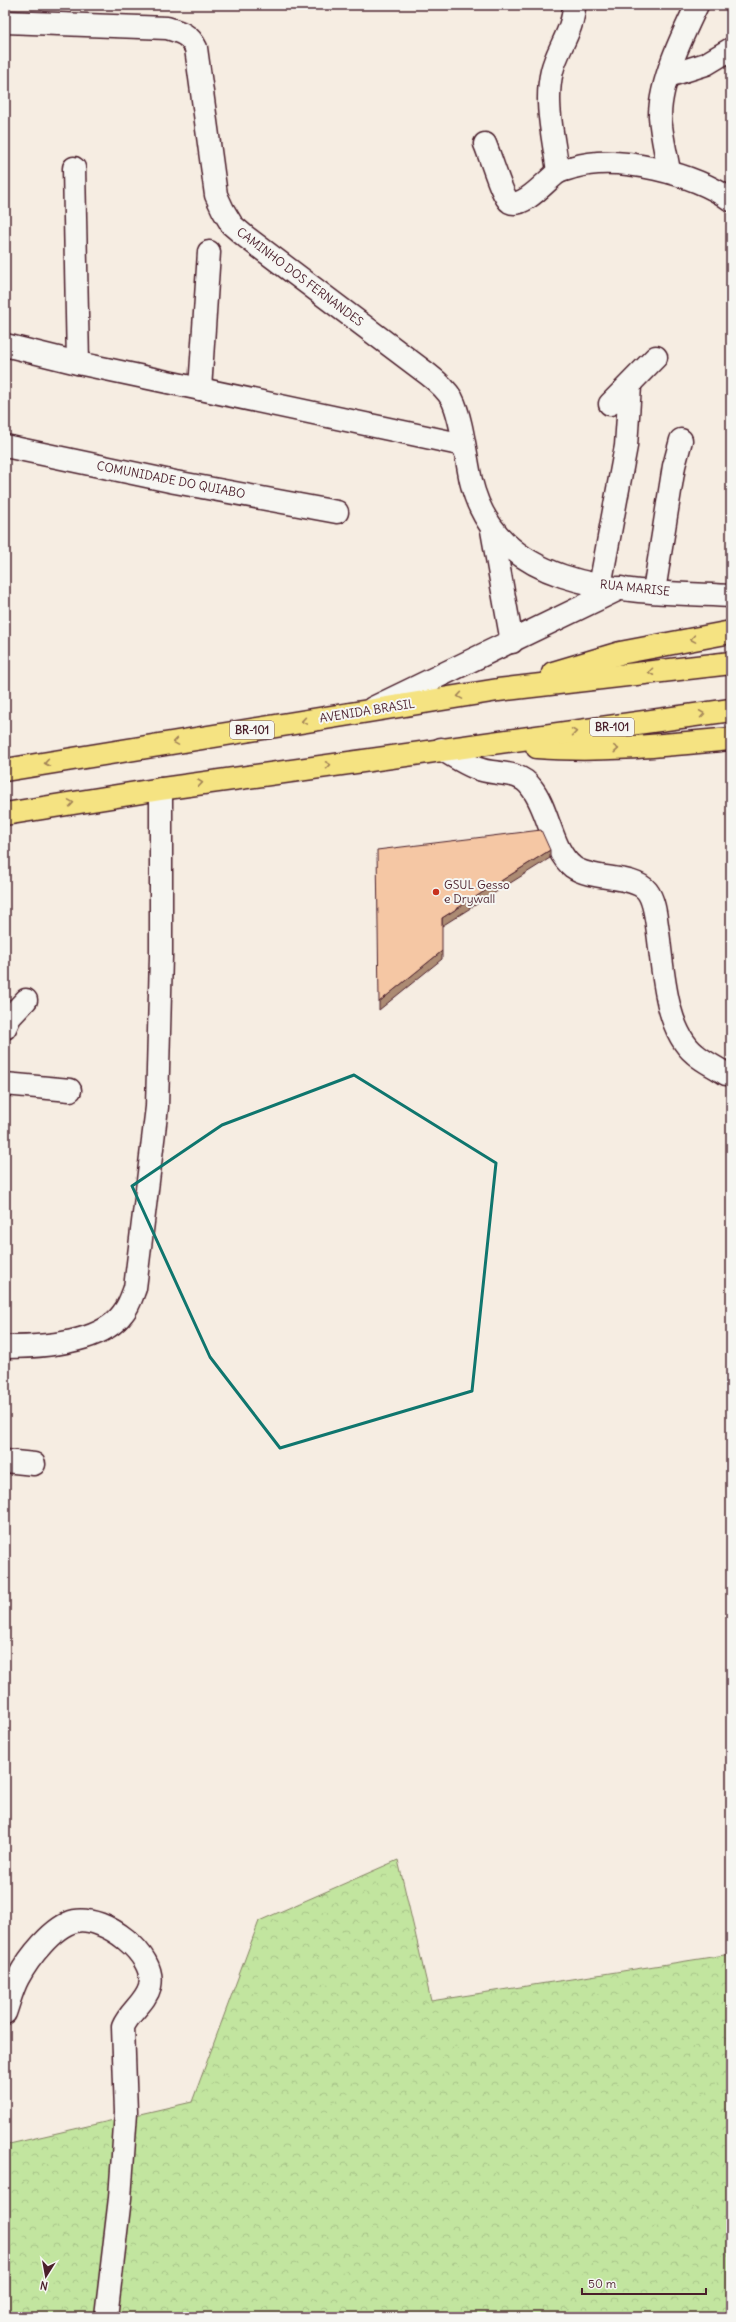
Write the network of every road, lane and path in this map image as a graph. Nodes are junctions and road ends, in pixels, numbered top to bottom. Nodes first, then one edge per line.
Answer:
1 (574, 5) edge
2 (696, 5) edge
3 (5, 22) edge
4 (731, 49) edge
5 (668, 76) junction
6 (485, 144) dead end
7 (74, 168) dead end
8 (669, 171) junction
9 (558, 172) junction
10 (731, 200) edge
11 (209, 252) dead end
12 (5, 345) edge
13 (656, 357) dead end
14 (78, 363) junction
15 (630, 386) junction
16 (200, 389) junction
17 (610, 404) dead end
18 (681, 440) dead end
19 (464, 445) junction
20 (5, 446) edge
21 (337, 512) dead end
22 (492, 530) junction
23 (540, 568) joint
24 (611, 587) junction
25 (654, 592) junction
26 (731, 596) edge
27 (731, 632) edge
28 (512, 642) junction
29 (731, 663) edge
30 (498, 690) junction
31 (731, 710) edge
32 (366, 711) junction
33 (731, 739) edge
34 (494, 744) junction
35 (441, 749) junction
36 (5, 770) edge
37 (161, 789) junction
38 (5, 814) edge
39 (26, 1000) dead end
40 (5, 1028) edge
41 (726, 1074) dead end
42 (5, 1084) edge
43 (70, 1090) dead end
44 (5, 1347) edge
45 (5, 1461) edge
46 (34, 1464) dead end
47 (5, 2013) edge
48 (106, 2317) edge

1 - 9 street
2 - 5 street
3 - 19 street, CAMINHO DOS FERNANDES
4 - 5 street
5 - 8 street
6 - 9 street
7 - 14 street
8 - 9 street
8 - 10 street
11 - 16 street
12 - 14 street
13 - 15 street
14 - 16 street
15 - 17 street
15 - 24 street
16 - 19 street
18 - 25 street
19 - 22 street, CAMINHO DOS FERNANDES
20 - 21 street, COMUNIDADE DO QUIABO
22 - 23 street, CAMINHO DOS FERNANDES
22 - 28 street
23 - 24 street, RUA MARISE
24 - 25 street, RUA MARISE
24 - 28 street
25 - 26 street, RUA MARISE
27 -> 30 highway
28 - 32 street
29 -> 30 highway, AVENIDA BRASIL / BR-101
30 -> 32 highway, AVENIDA BRASIL / BR-101
34 -> 31 highway, BR-101
32 -> 36 highway, AVENIDA BRASIL / BR-101
34 -> 33 highway
34 - 35 highway, BR-101
37 -> 35 highway, BR-101
35 - 41 street
38 -> 37 highway, BR-101
37 - 44 street
39 - 40 street
42 - 43 street
45 - 46 street
47 - 48 street

